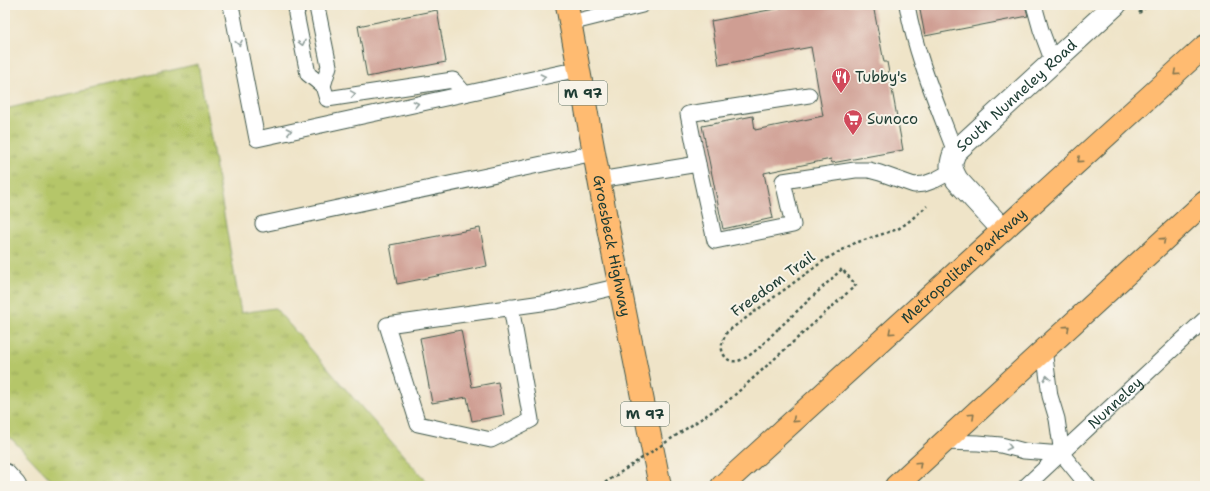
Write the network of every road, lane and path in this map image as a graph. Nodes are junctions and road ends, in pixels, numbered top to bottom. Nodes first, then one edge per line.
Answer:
1 (231, 5) edge
2 (299, 5) edge
3 (315, 5) edge
4 (642, 5) edge
5 (907, 5) edge
6 (1034, 5) edge
7 (1115, 5) edge
8 (568, 14) edge
9 (1205, 46) edge
10 (1053, 62) junction
11 (579, 69) junction
12 (324, 86) junction
13 (465, 94) junction
14 (809, 95) dead end
15 (594, 153) junction
16 (954, 161) junction
17 (698, 164) junction
18 (599, 180) junction
19 (1205, 202) edge
20 (916, 216) dead end
21 (263, 224) dead end
22 (1003, 230) junction
23 (620, 286) junction
24 (511, 307) junction
25 (1205, 319) edge
26 (1044, 349) junction
27 (943, 442) junction
28 (1062, 454) junction
29 (5, 475) edge
30 (15, 486) edge
31 (600, 486) edge
32 (660, 486) edge
33 (722, 486) edge
34 (896, 486) edge
35 (1026, 486) edge
36 (1088, 486) edge

1 -> 13 lane
2 -> 12 lane
3 - 12 lane
4 - 8 lane
5 - 16 lane
6 - 10 lane
7 - 10 street, South Nunneley Road
8 - 11 main road, Groesbeck Highway / M 97
9 -> 22 main road, Metropolitan Parkway
10 - 16 street, South Nunneley Road
13 -> 11 lane
11 - 15 main road, Groesbeck Highway / M 97
12 -> 13 lane
14 - 17 lane
15 - 18 main road, Groesbeck Highway / M 97
15 - 21 lane
16 - 17 lane
16 - 22 street, South Nunneley Road
17 - 18 lane
18 - 23 main road, Groesbeck Highway / M 97
26 -> 19 main road
20 - 31 path, Freedom Trail, bridge
22 -> 33 main road, Metropolitan Parkway
23 - 24 lane
23 - 32 main road, Groesbeck Highway / M 97
24 - 24 lane
25 - 28 lane, Nunneley
27 -> 26 main road
28 -> 26 lane
27 -> 28 lane
34 -> 27 main road
28 - 35 lane, Nunneley
28 - 36 lane
29 - 30 street

